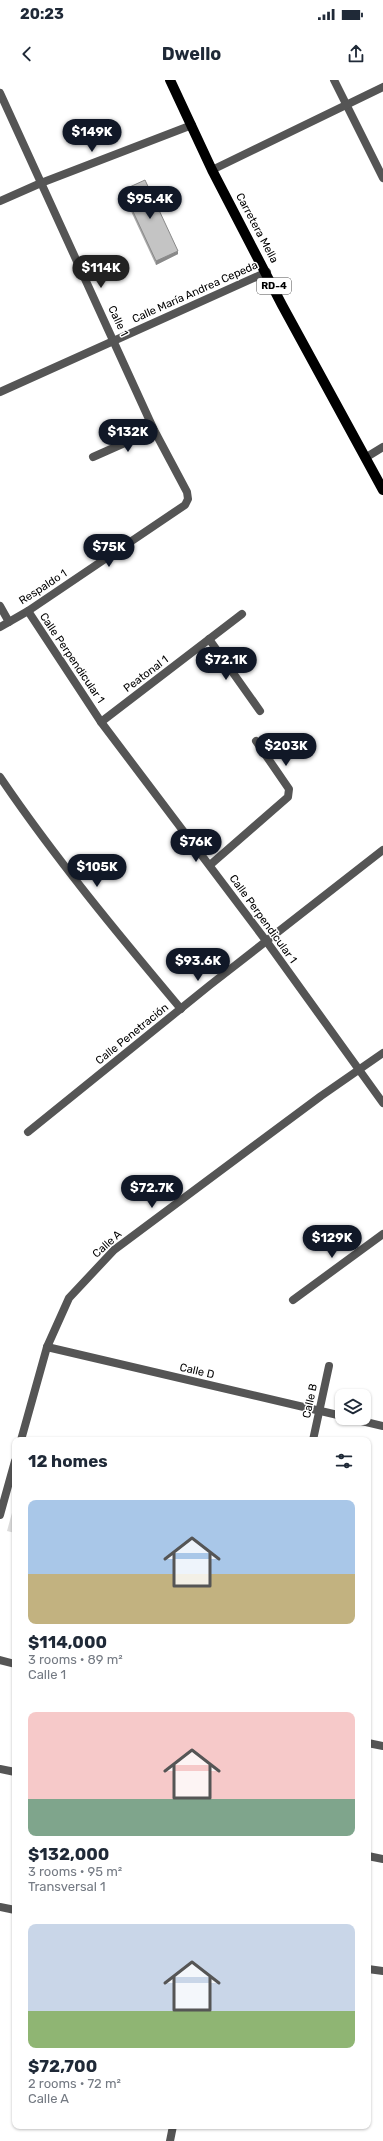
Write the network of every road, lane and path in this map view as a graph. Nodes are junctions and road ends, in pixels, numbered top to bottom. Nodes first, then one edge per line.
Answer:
1 (170, 80) edge
2 (334, 80) edge
3 (383, 86) edge
4 (0, 93) edge
5 (345, 104) junction
6 (192, 125) junction
7 (212, 170) junction
8 (383, 178) edge
9 (41, 183) junction
10 (0, 202) edge
11 (267, 272) junction
12 (114, 340) junction
13 (0, 392) edge
14 (154, 430) junction
15 (383, 447) edge
16 (93, 457) dead end
17 (365, 458) junction
18 (383, 490) edge
19 (187, 492) joint
20 (0, 606) edge
21 (28, 611) junction
22 (242, 614) dead end
23 (9, 622) junction
24 (0, 627) edge
25 (209, 639) junction
26 (260, 711) dead end
27 (101, 722) junction
28 (256, 741) dead end
29 (0, 777) edge
30 (383, 850) edge
31 (210, 865) junction
32 (267, 942) junction
33 (181, 1008) junction
34 (383, 1053) edge
35 (358, 1070) junction
36 (383, 1103) edge
37 (28, 1132) dead end
38 (383, 1234) edge
39 (293, 1300) dead end
40 (47, 1347) junction
41 (329, 1366) dead end
42 (320, 1411) junction
43 (335, 1414) edge
44 (371, 1423) edge
45 (383, 1426) edge
46 (22, 1437) edge
47 (314, 1437) edge
48 (12, 1473) edge
49 (0, 1515) edge
50 (0, 1660) edge
51 (12, 1663) edge
52 (371, 1744) edge
53 (383, 1746) edge
54 (0, 1769) edge
55 (12, 1771) edge
56 (371, 1857) edge
57 (383, 1859) edge
58 (0, 1907) edge
59 (12, 1909) edge
60 (371, 1970) edge
61 (383, 1971) edge
62 (173, 2129) edge
63 (170, 2141) edge

1 - 6 main road, Carretera Mella / RD-4
2 - 5 street
3 - 5 street
4 - 9 street, Calle 1
5 - 7 street
5 - 8 street
6 - 7 main road, Carretera Mella / RD-4
6 - 9 street
7 - 11 main road, Carretera Mella / RD-4
9 - 10 street
9 - 12 street, Calle 1
11 - 12 street, Calle María Andrea Cepeda
11 - 17 main road, Carretera Mella / RD-4
12 - 13 street, Calle María Andrea Cepeda
12 - 14 street, Calle 1
14 - 16 street
14 - 19 street, Calle 1
15 - 17 street
17 - 18 main road, Carretera Mella / RD-4
19 - 21 street, Respaldo 1
20 - 23 street
21 - 23 street, Respaldo 1
21 - 27 street, Calle Perpendicular 1
22 - 25 street, Peatonal 1
23 - 24 street, Respaldo 1
25 - 26 street
25 - 27 street, Peatonal 1
27 - 31 street, Calle Perpendicular 1
28 - 31 street
29 - 33 street
30 - 32 street, Calle Penetración
31 - 32 street, Calle Perpendicular 1
32 - 33 street, Calle Penetración
32 - 35 street, Calle Perpendicular 1
33 - 37 street, Calle Penetración
34 - 35 street, Calle A
35 - 36 street, Calle Perpendicular 1
35 - 40 street, Calle A
38 - 39 street
40 - 42 street, Calle D
40 - 46 street, Calle A
41 - 42 street, Calle B
42 - 43 street, Calle D
42 - 47 street, Calle B
44 - 45 street
48 - 49 street
50 - 51 street
52 - 53 street
54 - 55 street
56 - 57 street
58 - 59 street
60 - 61 street
62 - 63 street

